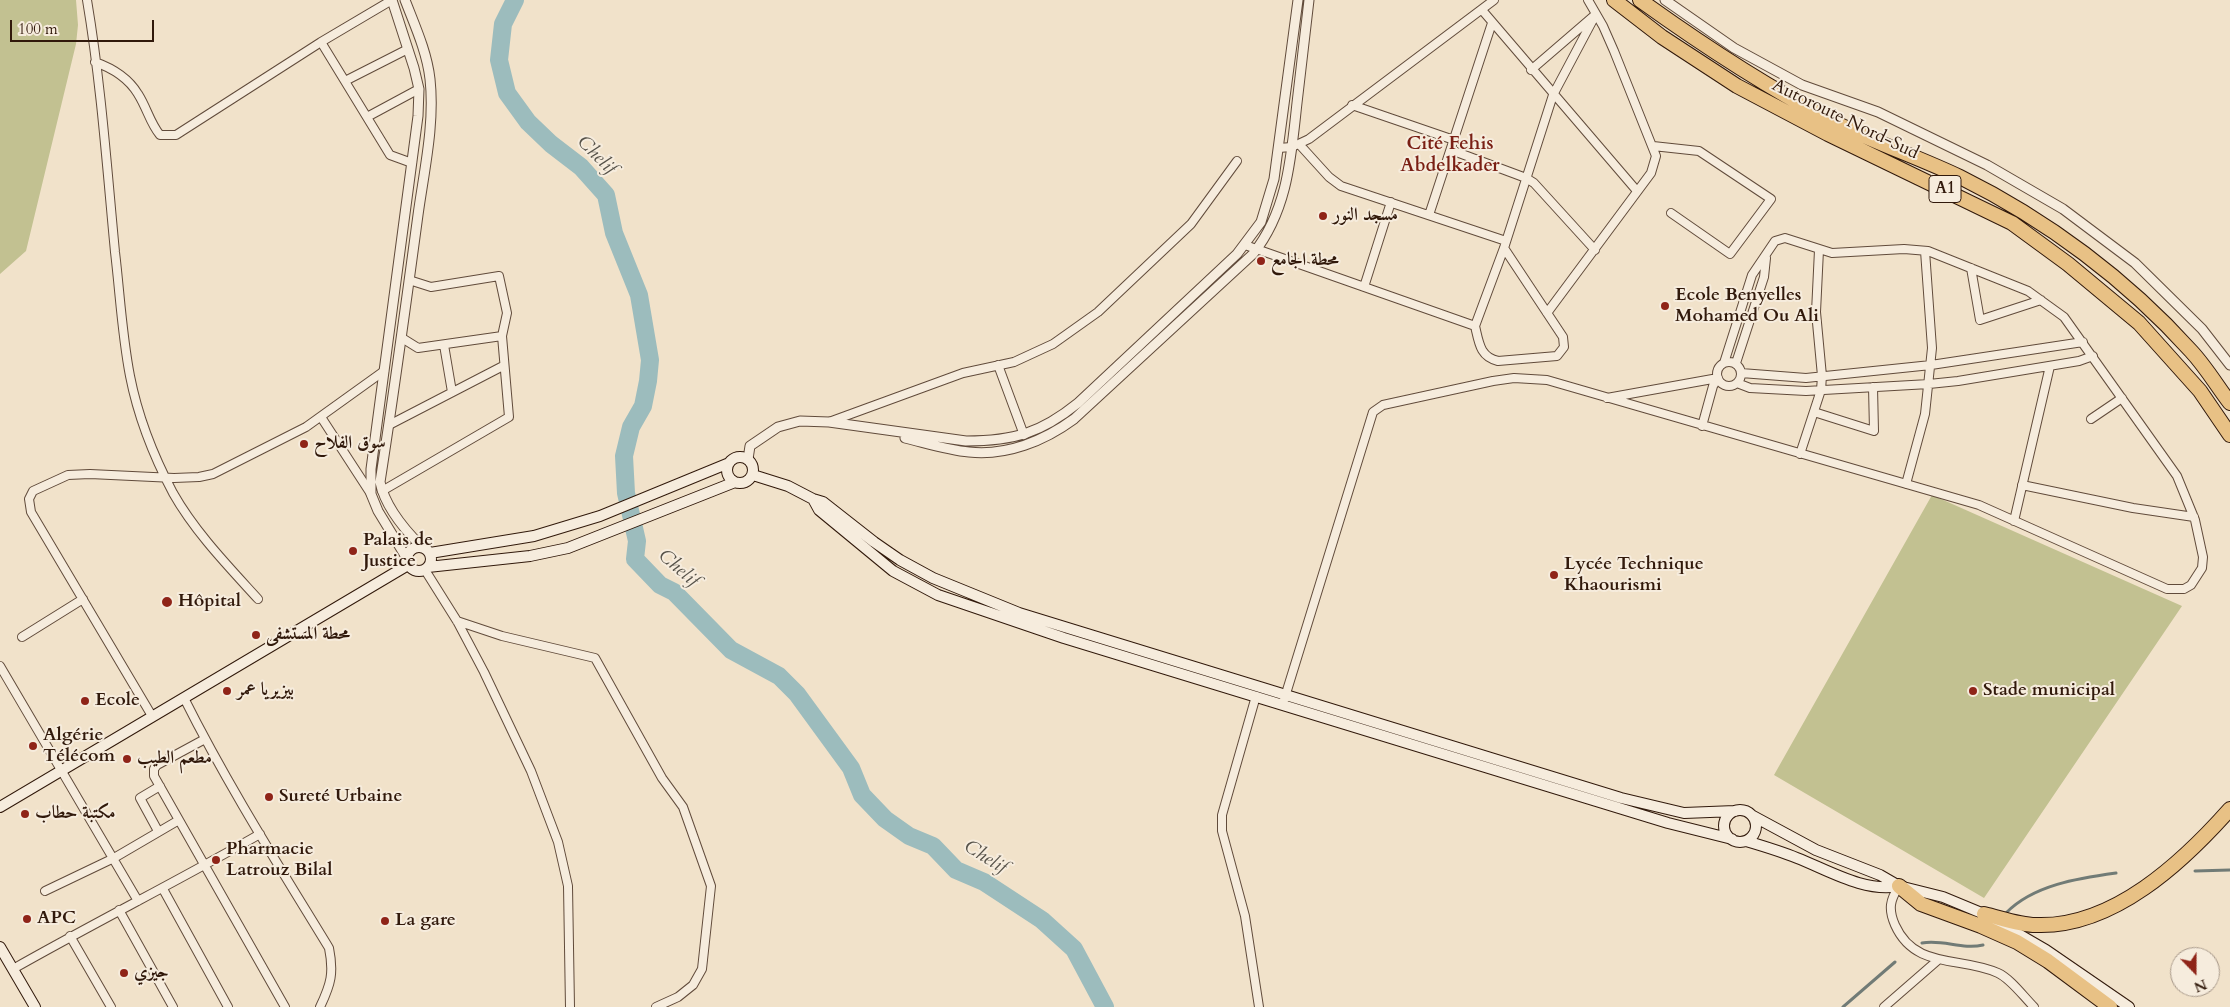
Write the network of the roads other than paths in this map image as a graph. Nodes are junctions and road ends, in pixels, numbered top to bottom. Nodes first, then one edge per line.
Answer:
1 (88, 0) edge
2 (392, 0) edge
3 (405, 0) edge
4 (1298, 0) edge
5 (1309, 0) edge
6 (1494, 0) edge
7 (1588, 0) edge
8 (1614, 0) edge
9 (1640, 0) edge
10 (1665, 0) edge
11 (1482, 10) junction
12 (1596, 14) junction
13 (1492, 24) junction
14 (321, 42) junction
15 (408, 49) junction
16 (95, 62) junction
17 (1532, 70) junction
18 (345, 81) junction
19 (419, 89) junction
20 (1553, 95) junction
21 (1352, 105) junction
22 (367, 117) junction
23 (1454, 140) junction
24 (1295, 146) junction
25 (1653, 146) junction
26 (1278, 148) junction
27 (1451, 150) junction
28 (1237, 161) dead end
29 (412, 163) junction
30 (1526, 178) junction
31 (1637, 191) junction
32 (1391, 202) junction
33 (1671, 213) dead end
34 (1429, 215) junction
35 (1245, 245) junction
36 (1505, 245) junction
37 (1256, 250) junction
38 (1595, 250) junction
39 (1819, 250) junction
40 (1924, 251) junction
41 (1767, 256) junction
42 (1971, 268) junction
43 (410, 280) junction
44 (1364, 287) junction
45 (2042, 300) junction
46 (1547, 313) junction
47 (1475, 326) junction
48 (502, 336) junction
49 (402, 338) junction
50 (2083, 342) junction
51 (444, 345) junction
52 (2093, 356) junction
53 (1724, 363) junction
54 (1736, 364) junction
55 (998, 365) junction
56 (1931, 365) junction
57 (2230, 365) edge
58 (503, 366) junction
59 (2050, 366) junction
60 (384, 371) junction
61 (1742, 373) junction
62 (1822, 376) junction
63 (1718, 378) junction
64 (1737, 383) junction
65 (1929, 384) junction
66 (1873, 387) junction
67 (1821, 390) junction
68 (452, 392) junction
69 (1606, 398) junction
70 (2122, 398) junction
71 (2230, 403) edge
72 (1814, 412) junction
73 (321, 417) junction
74 (2091, 418) dead end
75 (829, 422) junction
76 (389, 425) junction
77 (1702, 426) junction
78 (1024, 435) junction
79 (2230, 435) edge
80 (1800, 454) junction
81 (748, 459) junction
82 (729, 464) junction
83 (753, 475) junction
84 (166, 478) junction
85 (734, 482) junction
86 (1906, 484) junction
87 (2022, 486) junction
88 (382, 491) junction
89 (370, 494) junction
90 (812, 499) junction
91 (2194, 517) junction
92 (2014, 521) junction
93 (425, 550) junction
94 (407, 561) junction
95 (427, 568) junction
96 (83, 599) junction
97 (258, 599) dead end
98 (458, 621) junction
99 (22, 637) dead end
100 (0, 666) edge
101 (1256, 696) junction
102 (184, 698) junction
103 (1284, 700) junction
104 (152, 716) junction
105 (205, 739) junction
106 (63, 770) junction
107 (160, 786) junction
108 (0, 807) edge
109 (2230, 809) edge
110 (1735, 811) junction
111 (1753, 816) junction
112 (179, 820) junction
113 (158, 831) junction
114 (260, 834) junction
115 (1732, 839) junction
116 (1746, 841) junction
117 (114, 858) junction
118 (206, 865) junction
119 (1899, 886) junction
120 (163, 889) junction
121 (45, 891) dead end
122 (138, 900) junction
123 (119, 910) junction
124 (1984, 914) junction
125 (70, 936) junction
126 (0, 947) edge
127 (1938, 960) junction
128 (13, 969) junction
129 (35, 1007) edge
130 (111, 1007) edge
131 (173, 1007) edge
132 (228, 1007) edge
133 (285, 1007) edge
134 (320, 1007) edge
135 (570, 1007) edge
136 (656, 1007) edge
137 (1260, 1007) edge
138 (1884, 1007) edge
139 (2034, 1007) edge
140 (2110, 1007) edge
141 (2129, 1007) edge

1 - 16 street
2 - 14 street
2 - 15 street
3 - 43 street
4 - 26 street
5 - 24 street
6 - 11 street
7 - 12 street
8 - 79 highway, Autoroute Nord-Sud / A1
9 - 71 highway, Autoroute Nord-Sud / A1
10 - 57 street
11 - 13 street
11 - 21 street
12 - 17 street
12 - 20 street
12 - 25 street
13 - 17 street
13 - 23 street
14 - 16 street
14 - 18 street
15 - 18 street
15 - 19 street
16 - 84 street
17 - 20 street
18 - 22 street
19 - 22 street
19 - 29 street
20 - 30 street
20 - 31 street
21 - 23 street
21 - 24 street
22 - 29 street
23 - 27 street
24 - 26 street
24 - 32 street
24 - 37 street
25 - 31 street
25 - 33 street
26 - 35 street
27 - 30 street
27 - 34 street
28 - 55 street
29 - 60 street
30 - 36 street
30 - 38 street
31 - 38 street
32 - 34 street
32 - 44 street
34 - 36 street
35 - 37 street
35 - 78 street
36 - 46 street
36 - 47 street
37 - 44 street
37 - 75 street
38 - 46 street
39 - 40 street
39 - 41 street
39 - 62 street
40 - 42 street
40 - 56 street
41 - 53 street
41 - 54 street
42 - 45 street
42 - 45 street
43 - 48 street
43 - 49 street
44 - 47 street
45 - 50 street
46 - 47 street
48 - 51 street
48 - 58 street
49 - 51 street
49 - 76 street
50 - 52 street
50 - 56 street
51 - 68 street
52 - 59 street
52 - 70 street
53 - 54 street
53 - 63 street
54 - 61 street
55 - 75 street
55 - 78 street
56 - 62 street
56 - 65 street
58 - 68 street
58 - 88 street
59 - 65 street
59 - 87 street
60 - 73 street
60 - 89 street
61 - 62 street
61 - 64 street
62 - 67 street
63 - 64 street
63 - 69 street
63 - 77 street
64 - 67 street
65 - 66 street
65 - 86 street
66 - 67 street
66 - 72 street
67 - 72 street
68 - 76 street
69 - 77 street
69 - 103 street
70 - 74 street
70 - 91 street
72 - 80 street
73 - 84 street
73 - 89 street
75 - 78 street
75 - 81 street
76 - 88 street
77 - 80 street
80 - 86 street
81 - 82 main road
81 - 83 main road
82 - 85 main road
82 - 93 main road
83 - 85 main road
83 - 90 main road
84 - 96 street
84 - 97 street
85 - 95 main road
86 - 92 street
87 - 91 street
87 - 92 street
88 - 93 street
89 - 94 street
90 - 101 main road
90 - 103 main road
91 - 92 street
93 - 94 main road
93 - 95 main road
94 - 95 main road
94 - 102 main road
95 - 98 street
96 - 99 street
96 - 104 street
98 - 135 street
98 - 136 street
100 - 106 street
101 - 103 main road
101 - 137 street
102 - 104 main road
102 - 105 street
103 - 110 main road
103 - 115 main road
104 - 106 main road
105 - 107 street
105 - 114 street
106 - 108 main road
106 - 117 street
107 - 112 street
107 - 113 street
109 - 124 highway
110 - 111 main road
110 - 115 main road
111 - 116 main road
111 - 119 main road
112 - 113 street
112 - 118 street
113 - 117 street
114 - 118 street
114 - 134 street
115 - 116 main road
116 - 119 main road
117 - 121 street
117 - 122 street
118 - 120 street
118 - 133 street
119 - 124 main road
119 - 127 street
119 - 140 highway
120 - 122 street
120 - 132 street
122 - 123 street
123 - 125 street
123 - 131 street
124 - 141 main road
125 - 128 street
125 - 130 street
126 - 128 main road
127 - 138 street
127 - 139 street
128 - 129 main road

